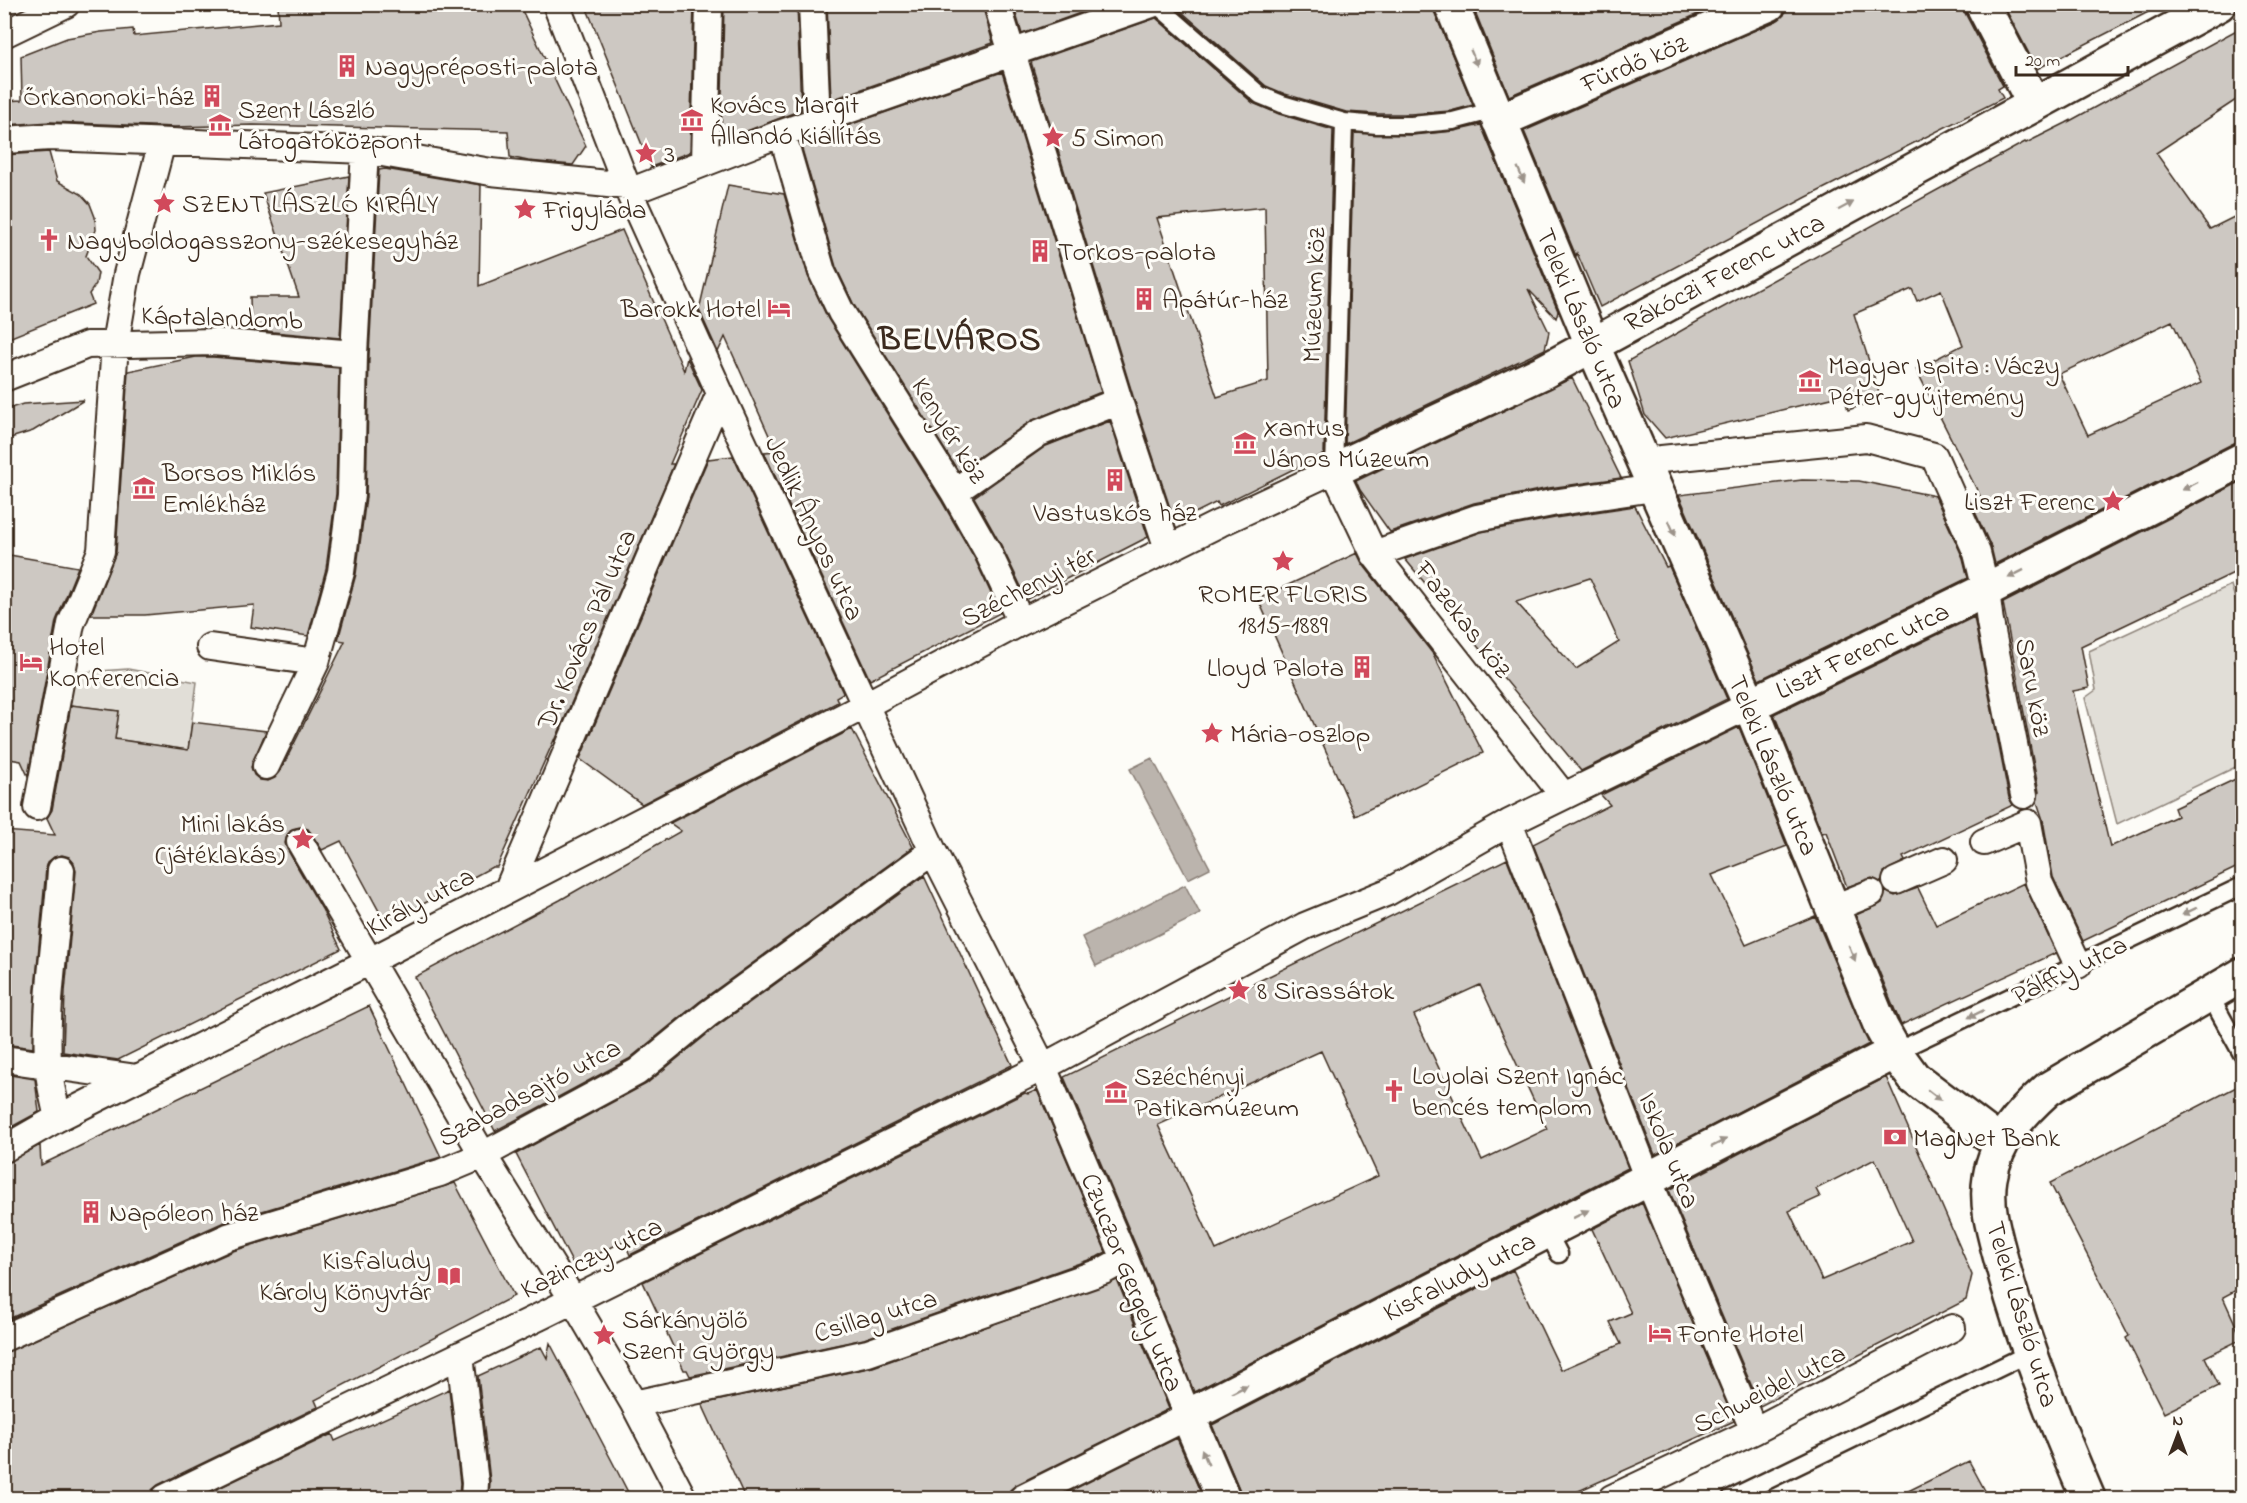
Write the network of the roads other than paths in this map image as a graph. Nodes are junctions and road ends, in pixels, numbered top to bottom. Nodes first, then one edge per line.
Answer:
1 (66, 4) edge
2 (556, 4) edge
3 (709, 4) edge
4 (812, 4) edge
5 (997, 4) edge
6 (1451, 4) edge
7 (1768, 4) edge
8 (1982, 4) edge
9 (2219, 4) edge
10 (1151, 5) edge
11 (4, 34) edge
12 (1013, 55) junction
13 (2034, 104) junction
14 (1497, 115) junction
15 (817, 122) junction
16 (1344, 122) junction
17 (782, 133) junction
18 (4, 140) edge
19 (162, 142) junction
20 (365, 150) junction
21 (705, 162) junction
22 (628, 189) junction
23 (115, 344) junction
24 (1592, 344) junction
25 (354, 354) junction
26 (4, 378) edge
27 (720, 393) junction
28 (1119, 401) junction
29 (2242, 460) edge
30 (1334, 470) junction
31 (1648, 474) junction
32 (954, 492) junction
33 (1220, 523) joint
34 (1168, 549) junction
35 (1374, 554) junction
36 (1986, 590) junction
37 (1021, 622) junction
38 (210, 647) dead end
39 (316, 662) junction
40 (1750, 705) junction
41 (864, 706) junction
42 (266, 766) dead end
43 (1563, 795) junction
44 (2024, 795) dead end
45 (37, 807) dead end
46 (1509, 823) junction
47 (300, 842) dead end
48 (1984, 842) dead end
49 (933, 851) junction
50 (1944, 860) dead end
51 (60, 870) dead end
52 (1896, 881) dead end
53 (2242, 886) edge
54 (508, 889) junction
55 (1871, 893) dead end
56 (1834, 908) junction
57 (368, 962) junction
58 (2078, 965) junction
59 (2242, 975) edge
60 (2209, 993) junction
61 (1895, 1052) junction
62 (2242, 1054) edge
63 (4, 1059) edge
64 (48, 1065) junction
65 (1043, 1067) junction
66 (137, 1078) junction
67 (58, 1118) junction
68 (2001, 1144) junction
69 (4, 1149) edge
70 (483, 1155) junction
71 (1648, 1179) junction
72 (1125, 1259) junction
73 (573, 1300) junction
74 (1952, 1328) dead end
75 (4, 1338) edge
76 (2030, 1353) junction
77 (459, 1355) junction
78 (634, 1404) junction
79 (1188, 1416) junction
80 (1754, 1431) junction
81 (165, 1498) edge
82 (474, 1498) edge
83 (683, 1498) edge
84 (1023, 1498) edge
85 (1222, 1498) edge
86 (1612, 1498) edge
87 (1731, 1498) edge
88 (2088, 1498) edge

1 - 11 street
2 - 22 street, Jedlik Ányos utca
3 - 21 street
4 - 15 street
5 - 12 street
6 -> 14 street, Teleki László utca
7 - 14 street, Fürdő köz
8 - 13 street
9 - 13 street, Rákóczi Ferenc utca
10 - 12 street
10 - 16 lane
12 - 15 street
12 - 28 street
24 -> 13 street, Rákóczi Ferenc utca
14 - 16 lane
14 -> 24 street, Teleki László utca
15 - 17 street
16 - 30 lane, Múzeum köz
17 - 21 street
17 - 32 street, Kenyér köz
18 - 19 street
19 - 20 street
19 - 23 street, Káptalandomb
20 - 22 street
20 - 25 street
21 - 22 street
22 - 27 street, Jedlik Ányos utca
23 - 25 street, Káptalandomb
23 - 26 street
23 - 45 street
24 - 30 street, Rákóczi Ferenc utca
24 - 31 street, Teleki László utca
25 - 39 street
27 - 41 street, Jedlik Ányos utca
27 - 54 street, Dr. Kovács Pál utca
28 - 32 street
28 - 34 street
29 -> 36 street, Liszt Ferenc utca
30 - 33 street, Rákóczi Ferenc utca
30 - 35 street, Fazekas köz
31 - 35 street
31 - 36 street, Saru köz
31 -> 40 street, Teleki László utca
32 - 37 street, Kenyér köz
33 - 34 street, Széchenyi tér
34 - 37 street, Széchenyi tér
35 - 43 street, Fazekas köz
36 - 40 street, Liszt Ferenc utca
36 - 44 street, Saru köz
37 - 41 street, Széchenyi tér
38 - 39 street
39 - 42 street
40 - 43 street, Liszt Ferenc utca
40 - 56 street, Teleki László utca
41 - 49 street, Jedlik Ányos utca
41 - 54 street, Király utca
43 - 46 street, Liszt Ferenc utca
46 - 65 street, Liszt Ferenc utca
46 - 71 street, Iskola utca
47 - 57 street
48 - 58 street
49 - 65 street, Jedlik Ányos utca
49 - 70 street, Szabadsajtó utca
50 - 52 street
51 - 64 street
53 -> 58 lane, Pálffy utca
54 - 57 street, Király utca
55 - 56 street
56 -> 61 street, Teleki László utca
57 - 66 street, Király utca
57 - 70 street
58 -> 61 lane, Pálffy utca
59 - 60 street
60 - 62 lane
60 - 68 street
61 -> 68 street, Teleki László utca
71 -> 61 street, Kisfaludy utca
63 - 64 street
64 - 66 street
64 - 67 street
65 - 72 street, Czuczor Gergely utca
65 - 73 street, Kazinczy utca
66 - 67 street, Király utca
67 - 69 street, Király utca
68 - 76 street, Teleki László utca
70 - 73 street
70 - 75 street, Szabadsajtó utca
79 -> 71 street, Kisfaludy utca
71 - 80 street, Iskola utca
72 - 78 street, Csillag utca
72 - 79 street, Czuczor Gergely utca
73 - 77 street, Kazinczy utca
73 - 78 street
74 - 80 street, Schweidel utca
76 - 87 lane
76 - 88 street, Teleki László utca
77 - 81 street, Kazinczy utca
77 - 82 street
78 - 83 street
79 - 84 street, Kisfaludy utca
85 -> 79 street, Czuczor Gergely utca
80 - 86 street, Schweidel utca

